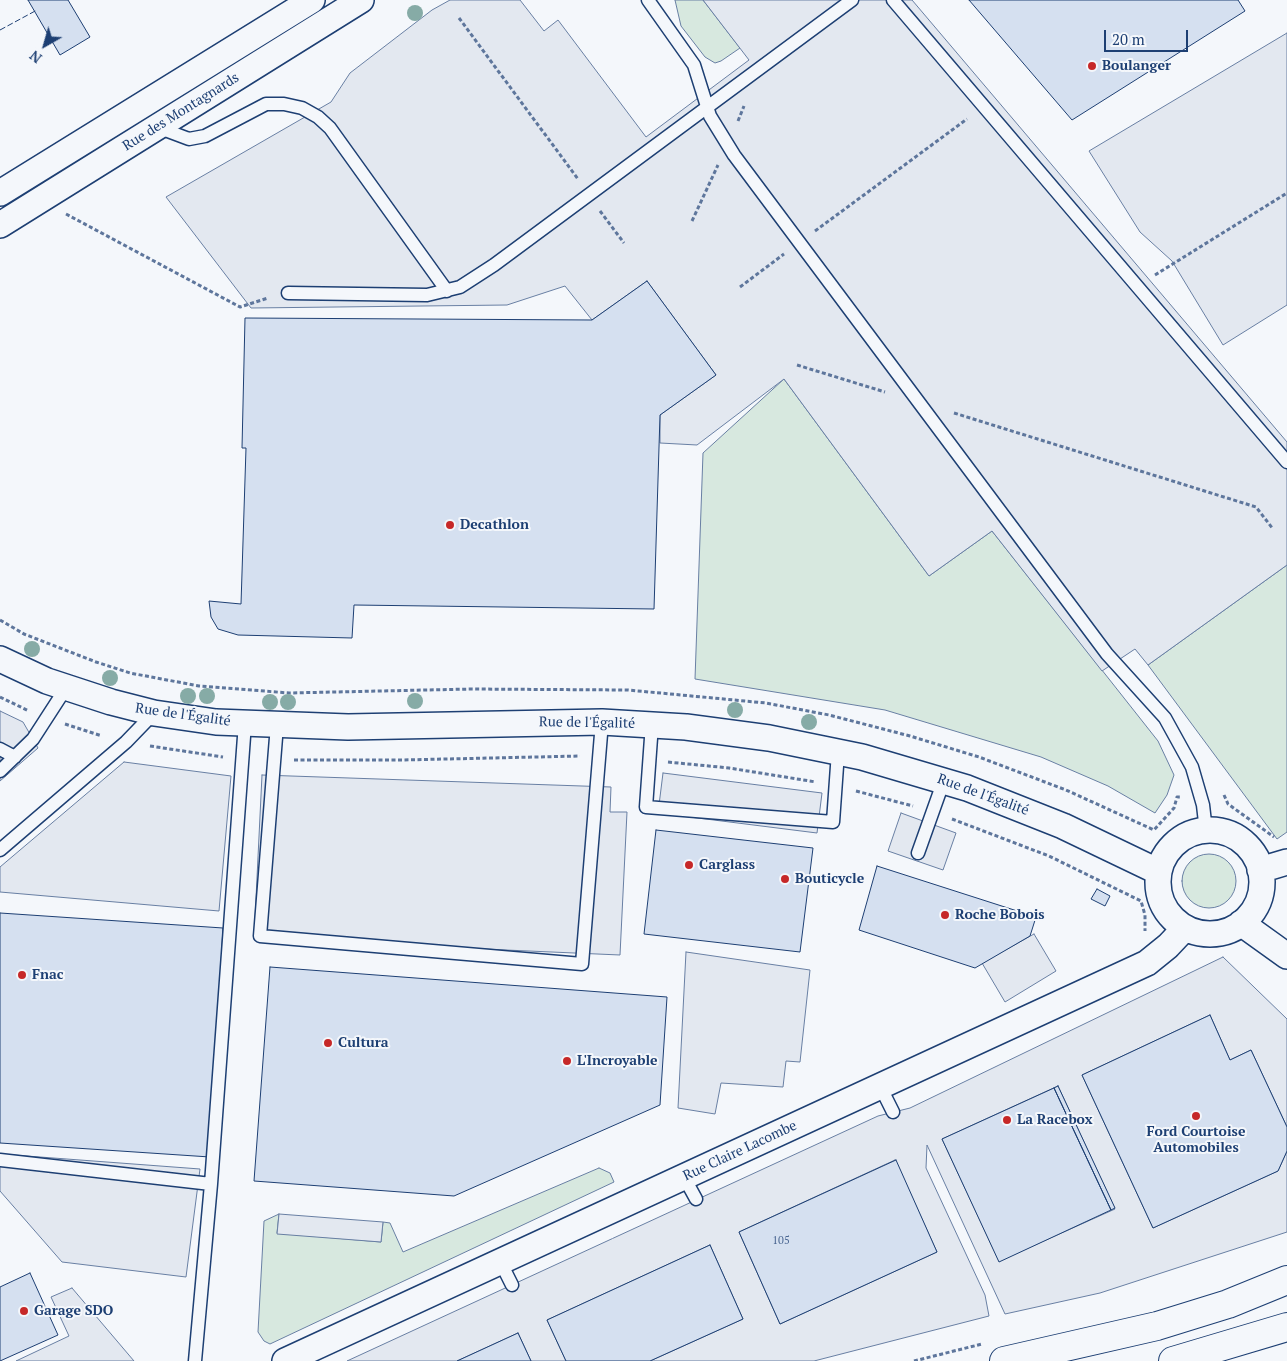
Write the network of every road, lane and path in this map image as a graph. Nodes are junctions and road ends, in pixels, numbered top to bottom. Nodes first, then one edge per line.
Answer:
1 (312, 0) edge
2 (362, 0) edge
3 (648, 0) edge
4 (852, 0) edge
5 (893, 0) edge
6 (290, 8) edge
7 (459, 18) dead end
8 (984, 106) junction
9 (706, 108) junction
10 (157, 127) junction
11 (1287, 193) edge
12 (0, 194) edge
13 (588, 194) junction
14 (62, 212) dead end
15 (0, 225) edge
16 (624, 242) dead end
17 (800, 242) junction
18 (1137, 286) junction
19 (740, 287) dead end
20 (447, 291) junction
21 (288, 293) joint
22 (797, 365) dead end
23 (920, 403) junction
24 (1287, 462) edge
25 (1273, 529) dead end
26 (0, 659) edge
27 (66, 688) junction
28 (0, 697) edge
29 (154, 713) junction
30 (48, 718) junction
31 (602, 722) junction
32 (245, 723) junction
33 (277, 724) junction
34 (652, 724) junction
35 (126, 742) junction
36 (0, 749) edge
37 (838, 752) junction
38 (600, 756) junction
39 (15, 757) junction
40 (242, 758) junction
41 (274, 759) junction
42 (650, 760) junction
43 (0, 771) edge
44 (944, 780) junction
45 (836, 786) junction
46 (932, 812) junction
47 (1206, 831) junction
48 (0, 850) edge
49 (918, 853) dead end
50 (1287, 862) edge
51 (1260, 870) junction
52 (1159, 872) junction
53 (1241, 923) junction
54 (1185, 928) junction
55 (1140, 937) dead end
56 (1287, 956) edge
57 (880, 1086) junction
58 (893, 1112) dead end
59 (0, 1160) edge
60 (684, 1177) junction
61 (211, 1184) junction
62 (696, 1199) dead end
63 (500, 1261) junction
64 (1287, 1280) edge
65 (512, 1285) dead end
66 (1287, 1327) edge
67 (318, 1354) edge
68 (195, 1361) edge
69 (285, 1361) edge
70 (1004, 1361) edge
71 (1173, 1361) edge

1 - 6 street, Rue des Montagnards
2 - 10 street, Rue des Montagnards
3 - 9 lane
4 - 9 lane
5 - 8 lane
6 - 12 street, Rue des Montagnards
7 - 13 path
8 - 17 path
8 - 18 lane
9 - 13 lane
9 - 17 lane
10 - 15 street, Rue des Montagnards
10 - 20 lane
11 - 18 path
13 - 16 path
13 - 20 lane
14 - 21 path
17 - 19 path
17 - 23 lane
18 - 24 lane
20 - 21 lane
22 - 23 path
23 - 25 path
23 - 47 lane
26 - 27 street, Rue de l'Égalité
27 - 29 street, Rue de l'Égalité
27 - 30 lane
28 - 30 path
29 - 32 street, Rue de l'Égalité
29 - 35 lane
30 - 35 path
30 - 39 lane
31 - 33 street, Rue de l'Égalité
31 - 34 street, Rue de l'Égalité
31 - 38 lane
32 - 33 street, Rue de l'Égalité
32 - 40 lane
33 - 41 lane
34 - 37 street, Rue de l'Égalité
34 - 42 lane
35 - 40 path
35 - 48 lane
36 - 39 lane
37 - 44 street, Rue de l'Égalité
37 - 45 lane
38 - 41 path
38 - 41 lane
39 - 43 lane
40 - 61 lane
42 - 45 path
42 - 45 lane
44 - 46 lane
44 - 52 street, Rue de l'Égalité
45 - 46 path
46 - 49 lane
46 - 55 path
47 - 51 street
47 - 52 street
50 - 51 street
51 - 53 street
52 - 54 street
53 - 54 street
53 - 56 street
54 - 57 street, Rue Claire Lacombe
57 - 58 lane
57 - 60 street, Rue Claire Lacombe
59 - 61 lane
60 - 62 lane
60 - 63 street, Rue Claire Lacombe
61 - 68 lane
63 - 65 lane
63 - 67 street, Rue Claire Lacombe
64 - 70 street
66 - 71 street
67 - 69 street, Rue Claire Lacombe

